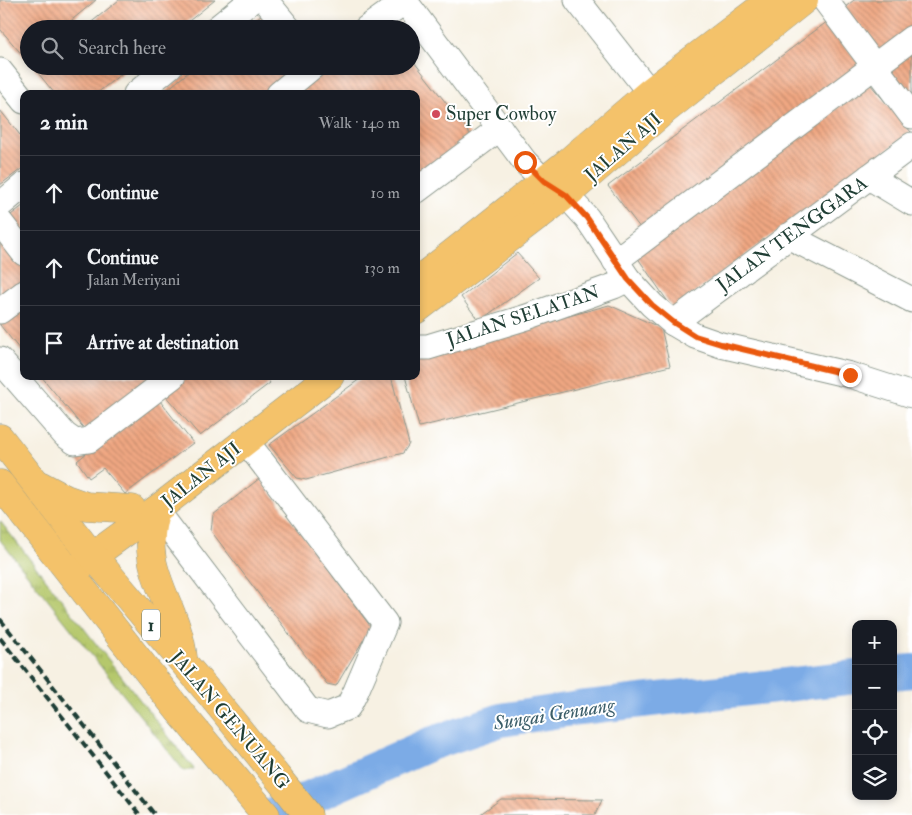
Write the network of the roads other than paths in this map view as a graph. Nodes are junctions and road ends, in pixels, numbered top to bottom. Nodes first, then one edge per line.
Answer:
1 (252, 0) edge
2 (265, 0) edge
3 (577, 0) edge
4 (771, 0) edge
5 (804, 0) edge
6 (405, 1) edge
7 (833, 3) edge
8 (227, 20) edge
9 (282, 20) edge
10 (379, 20) edge
11 (419, 20) edge
12 (420, 21) edge
13 (912, 38) edge
14 (875, 66) junction
15 (0, 71) edge
16 (159, 75) edge
17 (302, 75) edge
18 (141, 90) edge
19 (284, 90) edge
20 (20, 96) edge
21 (657, 102) junction
22 (912, 116) edge
23 (500, 128) junction
24 (912, 145) edge
25 (869, 177) junction
26 (20, 188) edge
27 (420, 188) edge
28 (555, 188) junction
29 (912, 202) edge
30 (0, 205) edge
31 (0, 222) edge
32 (788, 236) junction
33 (20, 248) edge
34 (622, 270) junction
35 (420, 279) edge
36 (20, 297) edge
37 (912, 300) edge
38 (420, 306) edge
39 (0, 311) edge
40 (673, 322) junction
41 (420, 347) edge
42 (0, 360) edge
43 (168, 380) edge
44 (293, 380) edge
45 (325, 380) edge
46 (912, 395) edge
47 (0, 438) edge
48 (246, 441) junction
49 (32, 481) junction
50 (0, 484) edge
51 (144, 510) junction
52 (88, 550) junction
53 (66, 567) junction
54 (184, 664) junction
55 (266, 815) edge
56 (308, 815) edge

1 - 8 street
2 - 9 street
3 - 21 street
4 - 21 main road, JALAN AJI
5 - 21 main road, JALAN AJI
6 - 10 street
6 - 11 street
7 - 14 street
12 - 23 street
13 - 14 street, JALAN SELATAN
14 - 22 street
14 - 34 street, JALAN SELATAN
15 - 20 street
16 - 18 street
17 - 19 street
21 - 28 main road, JALAN AJI
23 - 27 street
23 - 28 street
24 - 25 street, JALAN TENGGARA
25 - 29 street
25 - 32 street, JALAN TENGGARA
26 - 30 street
28 - 34 street
28 - 35 main road, JALAN AJI
28 - 38 main road, JALAN AJI
31 - 33 street
32 - 37 street
32 - 40 street, JALAN TENGGARA
34 - 40 street
34 - 41 street, JALAN SELATAN
36 - 39 street
40 - 46 street
42 - 43 street
44 - 51 main road, JALAN AJI
45 - 48 main road, JALAN AJI
47 - 49 main road, JALAN GENUANG / 1
48 - 51 main road, JALAN AJI
48 - 51 street
49 - 51 main road
49 - 52 main road, JALAN GENUANG / 1
50 - 53 main road, JALAN GENUANG / 1
51 - 52 main road, JALAN AJI
51 - 54 main road
52 - 53 main road, JALAN AJI
52 - 54 main road, JALAN GENUANG / 1
53 - 55 main road, JALAN GENUANG / 1
54 - 56 main road, JALAN GENUANG / 1

